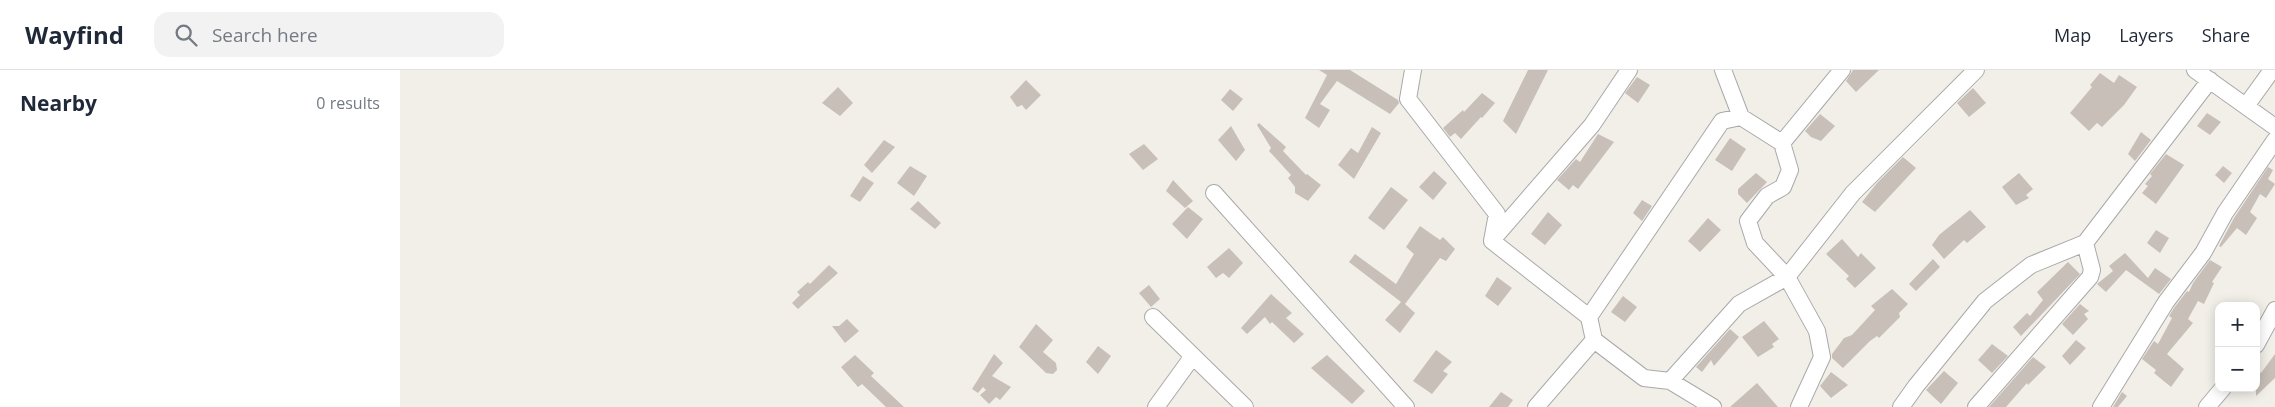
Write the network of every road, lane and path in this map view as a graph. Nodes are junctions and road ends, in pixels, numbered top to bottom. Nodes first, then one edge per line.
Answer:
1 (1413, 70) edge
2 (1629, 70) edge
3 (1723, 70) edge
4 (1842, 70) edge
5 (1976, 70) edge
6 (2195, 70) edge
7 (2272, 70) edge
8 (2210, 80) junction
9 (2246, 106) junction
10 (1741, 117) junction
11 (2275, 127) edge
12 (2275, 140) edge
13 (1782, 143) junction
14 (1214, 193) dead end
15 (1492, 241) junction
16 (2085, 243) junction
17 (1787, 278) junction
18 (2275, 310) edge
19 (1153, 317) dead end
20 (1590, 317) junction
21 (2260, 338) edge
22 (1594, 340) junction
23 (1192, 356) junction
24 (1670, 381) junction
25 (2220, 392) edge
26 (1156, 407) edge
27 (1245, 407) edge
28 (1406, 407) edge
29 (1536, 407) edge
30 (1712, 407) edge
31 (1799, 407) edge
32 (1901, 407) edge
33 (1976, 407) edge
34 (2101, 407) edge
35 (2207, 407) edge

1 - 15 street
2 - 15 street
3 - 10 street
4 - 13 street
5 - 17 street
6 - 8 street
7 - 9 street
8 - 9 street
8 - 16 street
9 - 11 street
10 - 13 street
10 - 20 street
12 - 34 street
13 - 17 street
14 - 28 street
15 - 20 street
16 - 32 street
16 - 33 street
17 - 24 street
17 - 31 street
18 - 21 street
19 - 23 street
20 - 22 street
22 - 24 street
22 - 29 street
23 - 26 street
23 - 27 street
24 - 30 street
25 - 35 street

